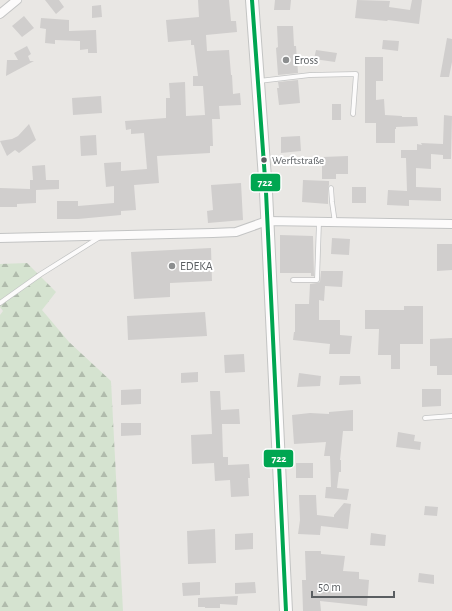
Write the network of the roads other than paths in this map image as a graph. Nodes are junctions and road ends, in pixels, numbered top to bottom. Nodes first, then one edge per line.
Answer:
1 (17, 0) edge
2 (252, 0) edge
3 (0, 14) edge
4 (257, 81) junction
5 (353, 114) dead end
6 (331, 188) dead end
7 (267, 221) junction
8 (319, 222) junction
9 (335, 223) junction
10 (452, 224) edge
11 (103, 235) junction
12 (0, 238) edge
13 (293, 280) dead end
14 (0, 303) edge
15 (452, 416) edge
16 (425, 418) dead end
17 (286, 611) edge

1 - 3 street
2 - 4 main road
4 - 5 lane
4 - 7 main road
6 - 9 lane
7 - 8 street
7 - 11 street
7 - 17 main road
8 - 9 street
8 - 13 lane
9 - 10 street
11 - 12 street
11 - 14 lane
15 - 16 lane

